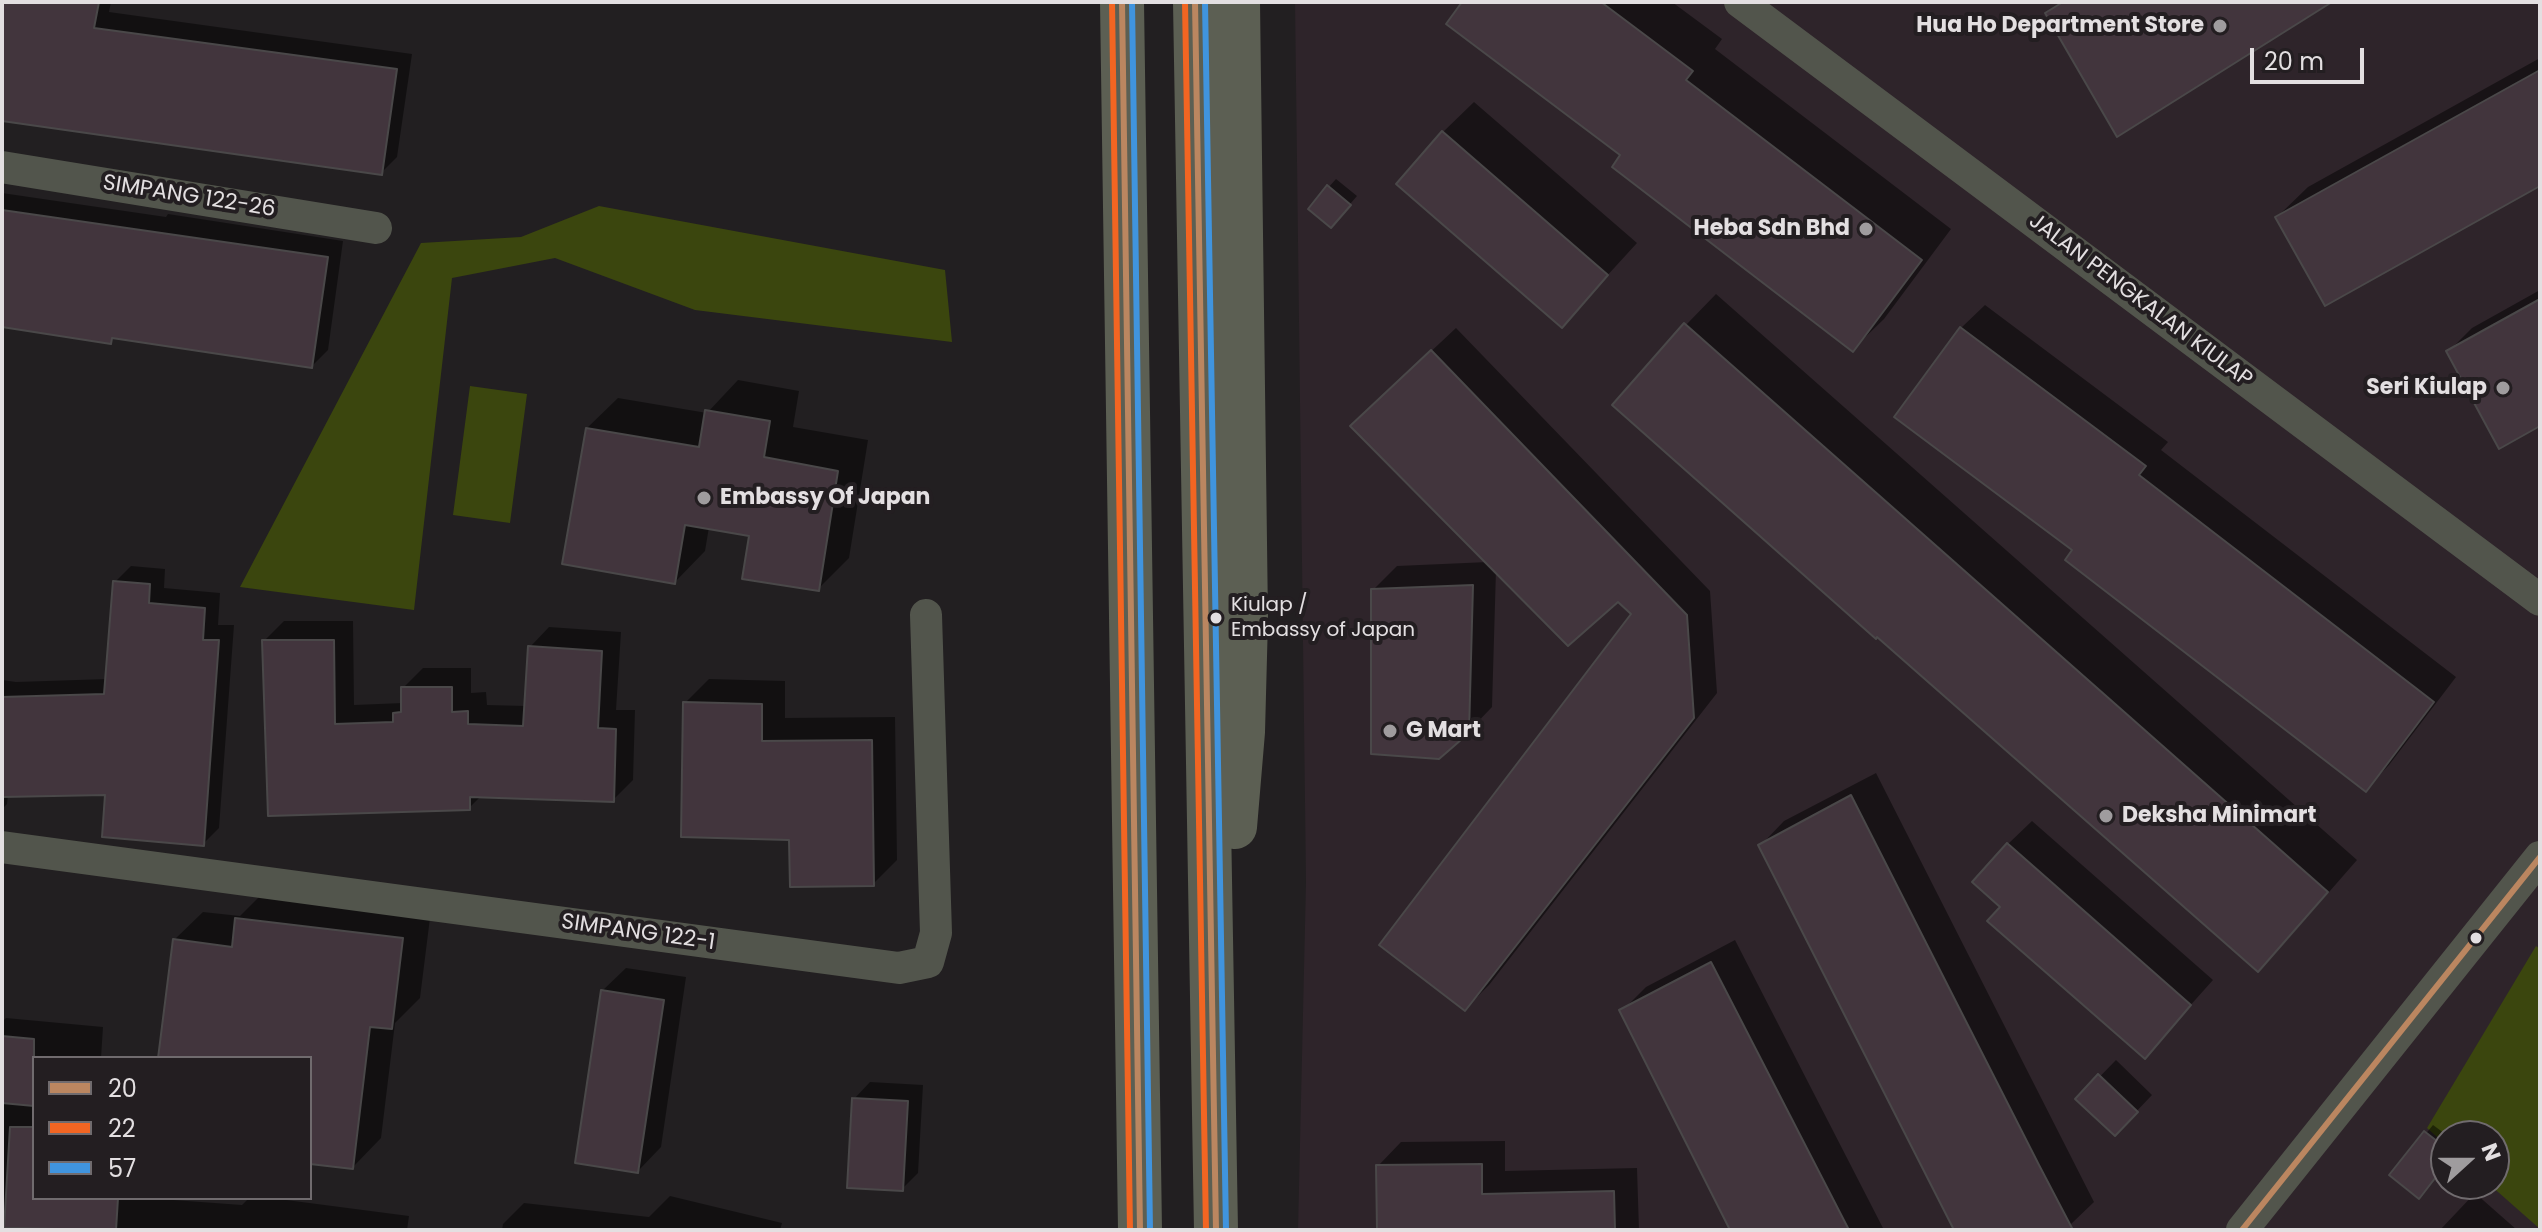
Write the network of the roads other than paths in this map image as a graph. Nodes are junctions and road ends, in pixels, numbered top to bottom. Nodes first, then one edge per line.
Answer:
1 (1122, 2) edge
2 (1195, 2) edge
3 (1238, 2) edge
4 (1740, 2) edge
5 (2, 167) edge
6 (376, 228) dead end
7 (2540, 600) edge
8 (926, 615) dead end
9 (2, 847) edge
10 (2540, 857) edge
11 (1214, 1106) junction
12 (1140, 1230) edge
13 (1216, 1230) edge
14 (2242, 1230) edge

1 - 12 main road
2 - 11 main road
3 - 11 main road
4 - 7 street, JALAN PENGKALAN KIULAP
5 - 6 street, SIMPANG 122-26
8 - 9 street, SIMPANG 122-1
10 - 14 street
11 - 13 main road

